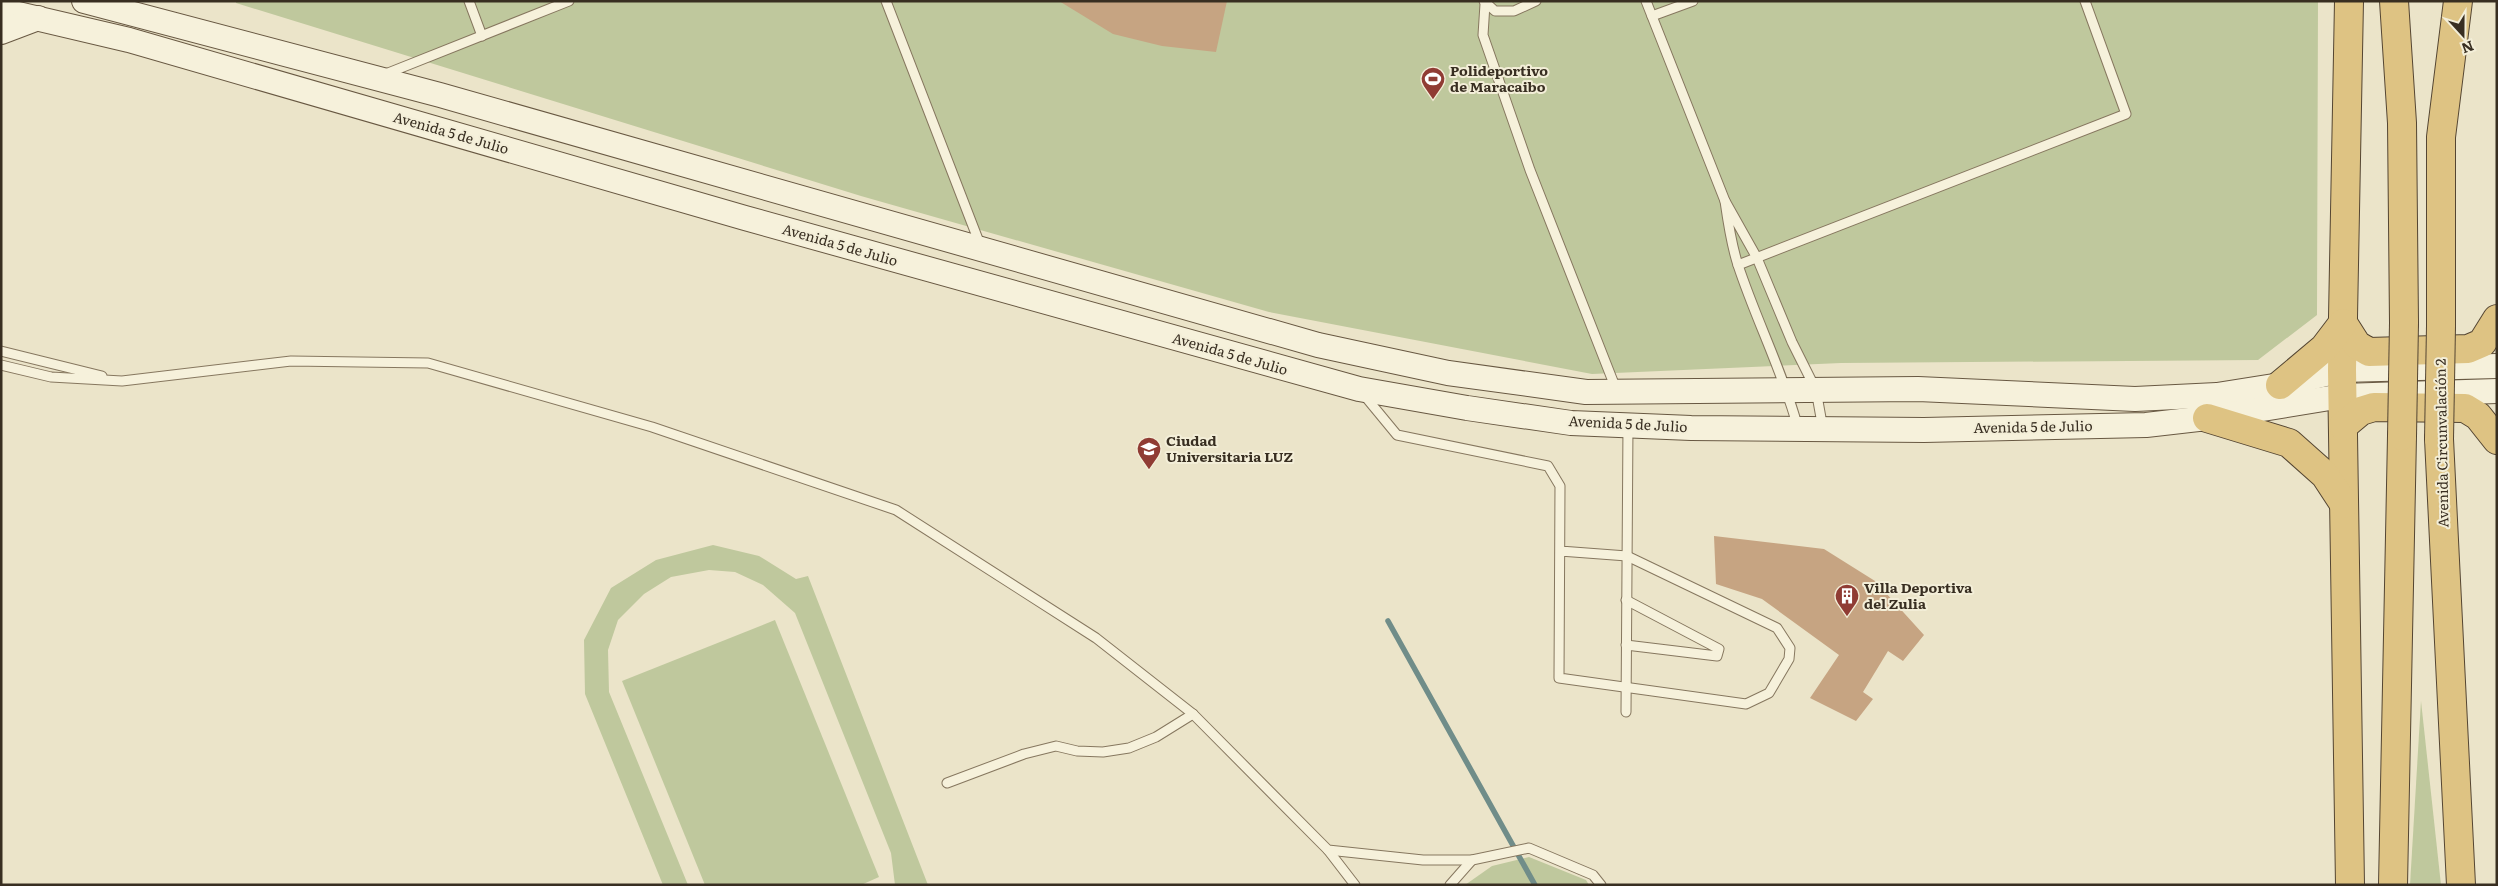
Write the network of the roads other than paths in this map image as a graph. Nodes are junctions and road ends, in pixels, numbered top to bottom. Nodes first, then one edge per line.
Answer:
1 (84, 1) edge
2 (469, 1) edge
3 (568, 1) edge
4 (886, 1) edge
5 (1536, 1) edge
6 (1646, 1) edge
7 (1693, 1) edge
8 (2084, 1) edge
9 (2349, 1) edge
10 (2394, 1) edge
11 (2458, 1) edge
12 (1485, 2) edge
13 (1, 10) edge
14 (1652, 16) junction
15 (38, 18) junction
16 (1, 32) edge
17 (482, 36) junction
18 (375, 78) junction
19 (1725, 201) junction
20 (982, 249) junction
21 (1757, 258) junction
22 (1738, 265) junction
23 (970, 281) junction
24 (2497, 319) edge
25 (2343, 323) junction
26 (1, 351) edge
27 (1, 365) edge
28 (2497, 366) edge
29 (122, 381) junction
30 (2342, 383) junction
31 (2280, 384) junction
32 (1360, 390) junction
33 (1816, 390) junction
34 (1788, 391) junction
35 (2497, 391) edge
36 (1617, 392) junction
37 (2207, 418) junction
38 (1628, 425) junction
39 (2343, 426) junction
40 (1798, 429) junction
41 (1823, 429) junction
42 (2497, 440) edge
43 (2344, 504) junction
44 (1560, 551) junction
45 (1627, 556) junction
46 (1626, 600) junction
47 (1626, 645) junction
48 (1625, 687) junction
49 (1626, 712) dead end
50 (1194, 714) junction
51 (947, 783) dead end
52 (1328, 850) junction
53 (1472, 860) junction
54 (1355, 885) edge
55 (1450, 885) edge
56 (1601, 885) edge
57 (2350, 885) edge
58 (2393, 885) edge
59 (2461, 885) edge

1 - 18 main road, Avenida 5 de Julio
2 - 17 lane
3 - 17 lane
4 - 20 lane
5 - 12 lane
6 - 14 lane
7 - 14 lane
8 - 21 lane
9 - 25 highway
10 - 58 highway, bridge
11 - 59 highway, Avenida Circunvalación 2, bridge
12 - 36 lane
13 - 15 main road, Avenida 5 de Julio
14 - 19 lane
15 - 16 main road
15 - 23 main road, Avenida 5 de Julio
17 - 18 lane
18 - 20 main road, Avenida 5 de Julio
19 - 21 lane
19 - 22 lane
20 - 23 main road
20 - 36 main road, Avenida 5 de Julio
21 - 22 lane
21 - 33 lane
22 - 34 lane
23 - 32 main road, Avenida 5 de Julio
24 - 25 highway
25 - 30 highway
25 - 31 highway
26 - 29 lane
27 - 29 lane
28 - 30 main road, Avenida 5 de Julio
29 - 50 lane
30 - 31 main road, Avenida 5 de Julio
30 - 35 main road, Avenida 5 de Julio
30 - 37 main road, Avenida 5 de Julio
30 - 39 highway
31 - 33 main road, Avenida 5 de Julio
32 - 38 main road, Avenida 5 de Julio
32 - 44 lane
33 - 34 main road, Avenida 5 de Julio
33 - 41 lane
34 - 36 main road, Avenida 5 de Julio
34 - 40 lane
37 - 41 main road, Avenida 5 de Julio
37 - 43 highway
38 - 40 main road, Avenida 5 de Julio
38 - 45 lane
39 - 42 highway
39 - 43 highway
40 - 41 main road, Avenida 5 de Julio
43 - 57 highway
44 - 45 lane
44 - 48 lane
45 - 46 lane
45 - 48 lane
46 - 47 lane
46 - 47 lane
47 - 48 lane
48 - 49 lane
50 - 51 lane
50 - 52 lane
52 - 53 lane
52 - 54 lane
53 - 55 lane
53 - 56 lane

